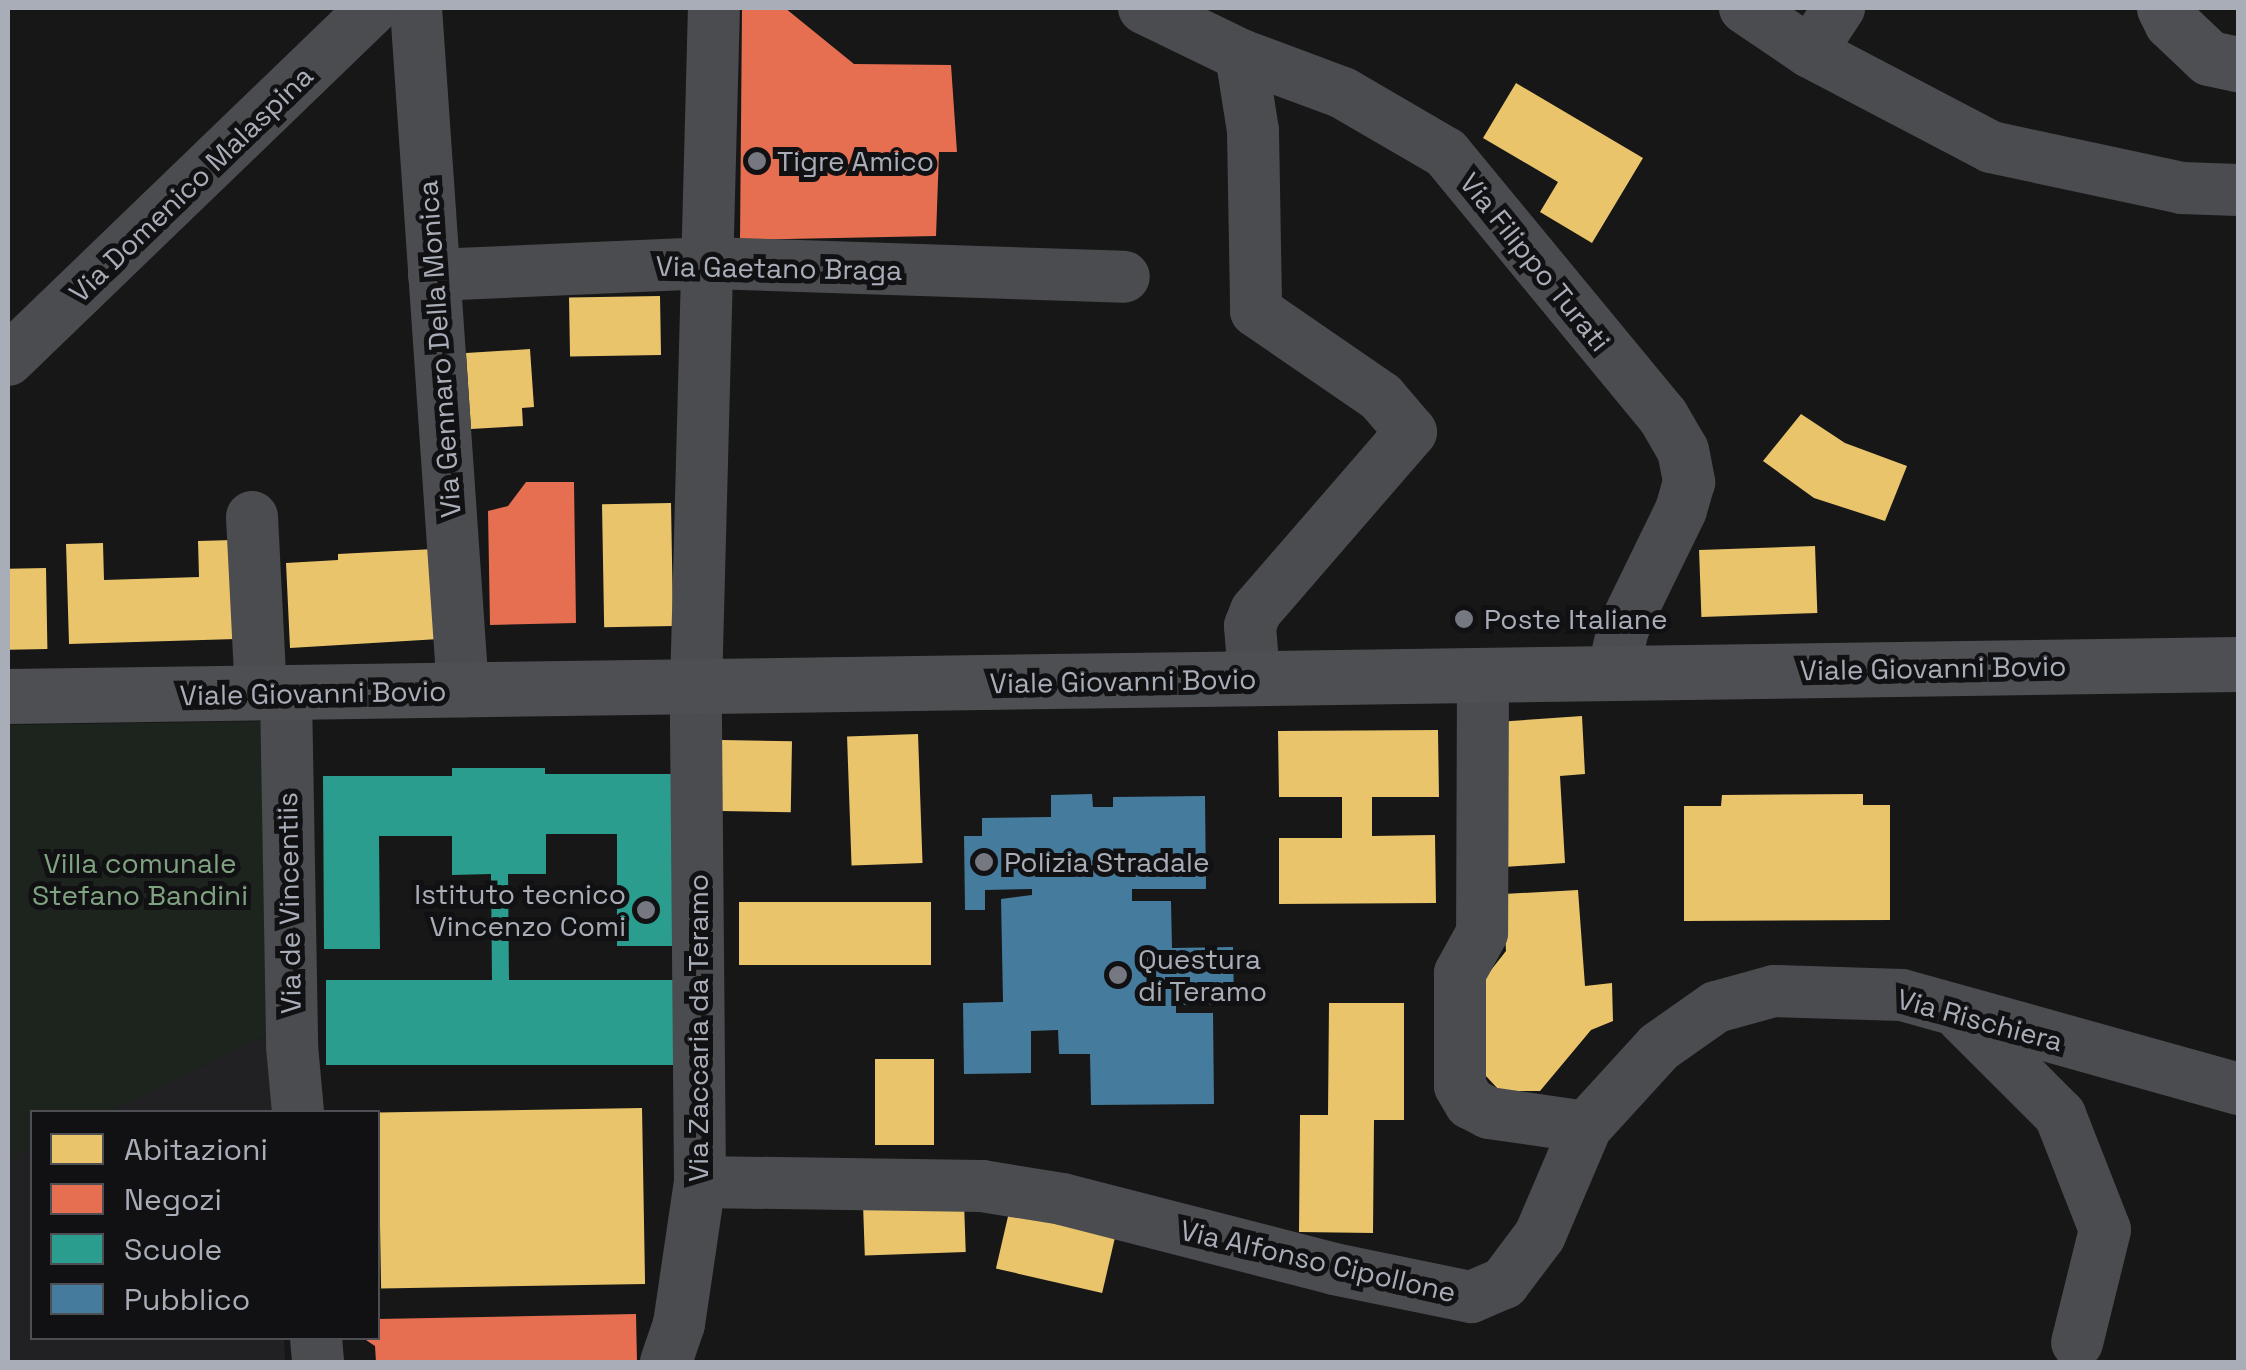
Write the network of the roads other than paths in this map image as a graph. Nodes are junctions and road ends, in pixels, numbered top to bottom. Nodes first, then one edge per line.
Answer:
1 (373, 8) edge
2 (416, 8) edge
3 (714, 8) edge
4 (1144, 8) edge
5 (1745, 8) edge
6 (1839, 8) edge
7 (2164, 8) edge
8 (1810, 52) junction
9 (1242, 55) junction
10 (2238, 64) edge
11 (2238, 190) edge
12 (709, 264) junction
13 (434, 275) junction
14 (1124, 277) dead end
15 (8, 360) edge
16 (252, 517) dead end
17 (2238, 664) edge
18 (1613, 672) junction
19 (1482, 675) junction
20 (1254, 677) junction
21 (696, 689) junction
22 (463, 690) junction
23 (273, 694) junction
24 (8, 696) edge
25 (1959, 1014) junction
26 (2238, 1089) edge
27 (298, 1110) edge
28 (1586, 1127) junction
29 (700, 1182) junction
30 (2077, 1343) dead end
31 (666, 1362) edge

1 - 15 street, Via Domenico Malaspina
2 - 13 street, Via Gennaro Della Monica
3 - 12 street, Via Zaccaria da Teramo
4 - 9 street, Via Filippo Turati
5 - 8 street
6 - 8 street
7 - 10 main road
8 - 11 street
9 - 18 street, Via Filippo Turati
9 - 20 street
12 - 13 street, Via Gaetano Braga
12 - 14 street, Via Gaetano Braga
12 - 21 street, Via Zaccaria da Teramo
13 - 22 street, Via Gennaro Della Monica
16 - 23 street, Via de Vincentiis
17 - 18 main road, Viale Giovanni Bovio
18 - 19 main road, Viale Giovanni Bovio
19 - 20 main road, Viale Giovanni Bovio
19 - 28 street
20 - 21 main road, Viale Giovanni Bovio
21 - 22 main road, Viale Giovanni Bovio
21 - 29 street, Via Zaccaria da Teramo
22 - 23 main road, Viale Giovanni Bovio
23 - 24 main road, Viale Giovanni Bovio
23 - 27 street, Via de Vincentiis
25 - 26 street, Via Rischiera
25 - 28 street, Via Rischiera
25 - 30 street
28 - 29 street, Via Alfonso Cipollone
29 - 31 street, Via Zaccaria da Teramo

